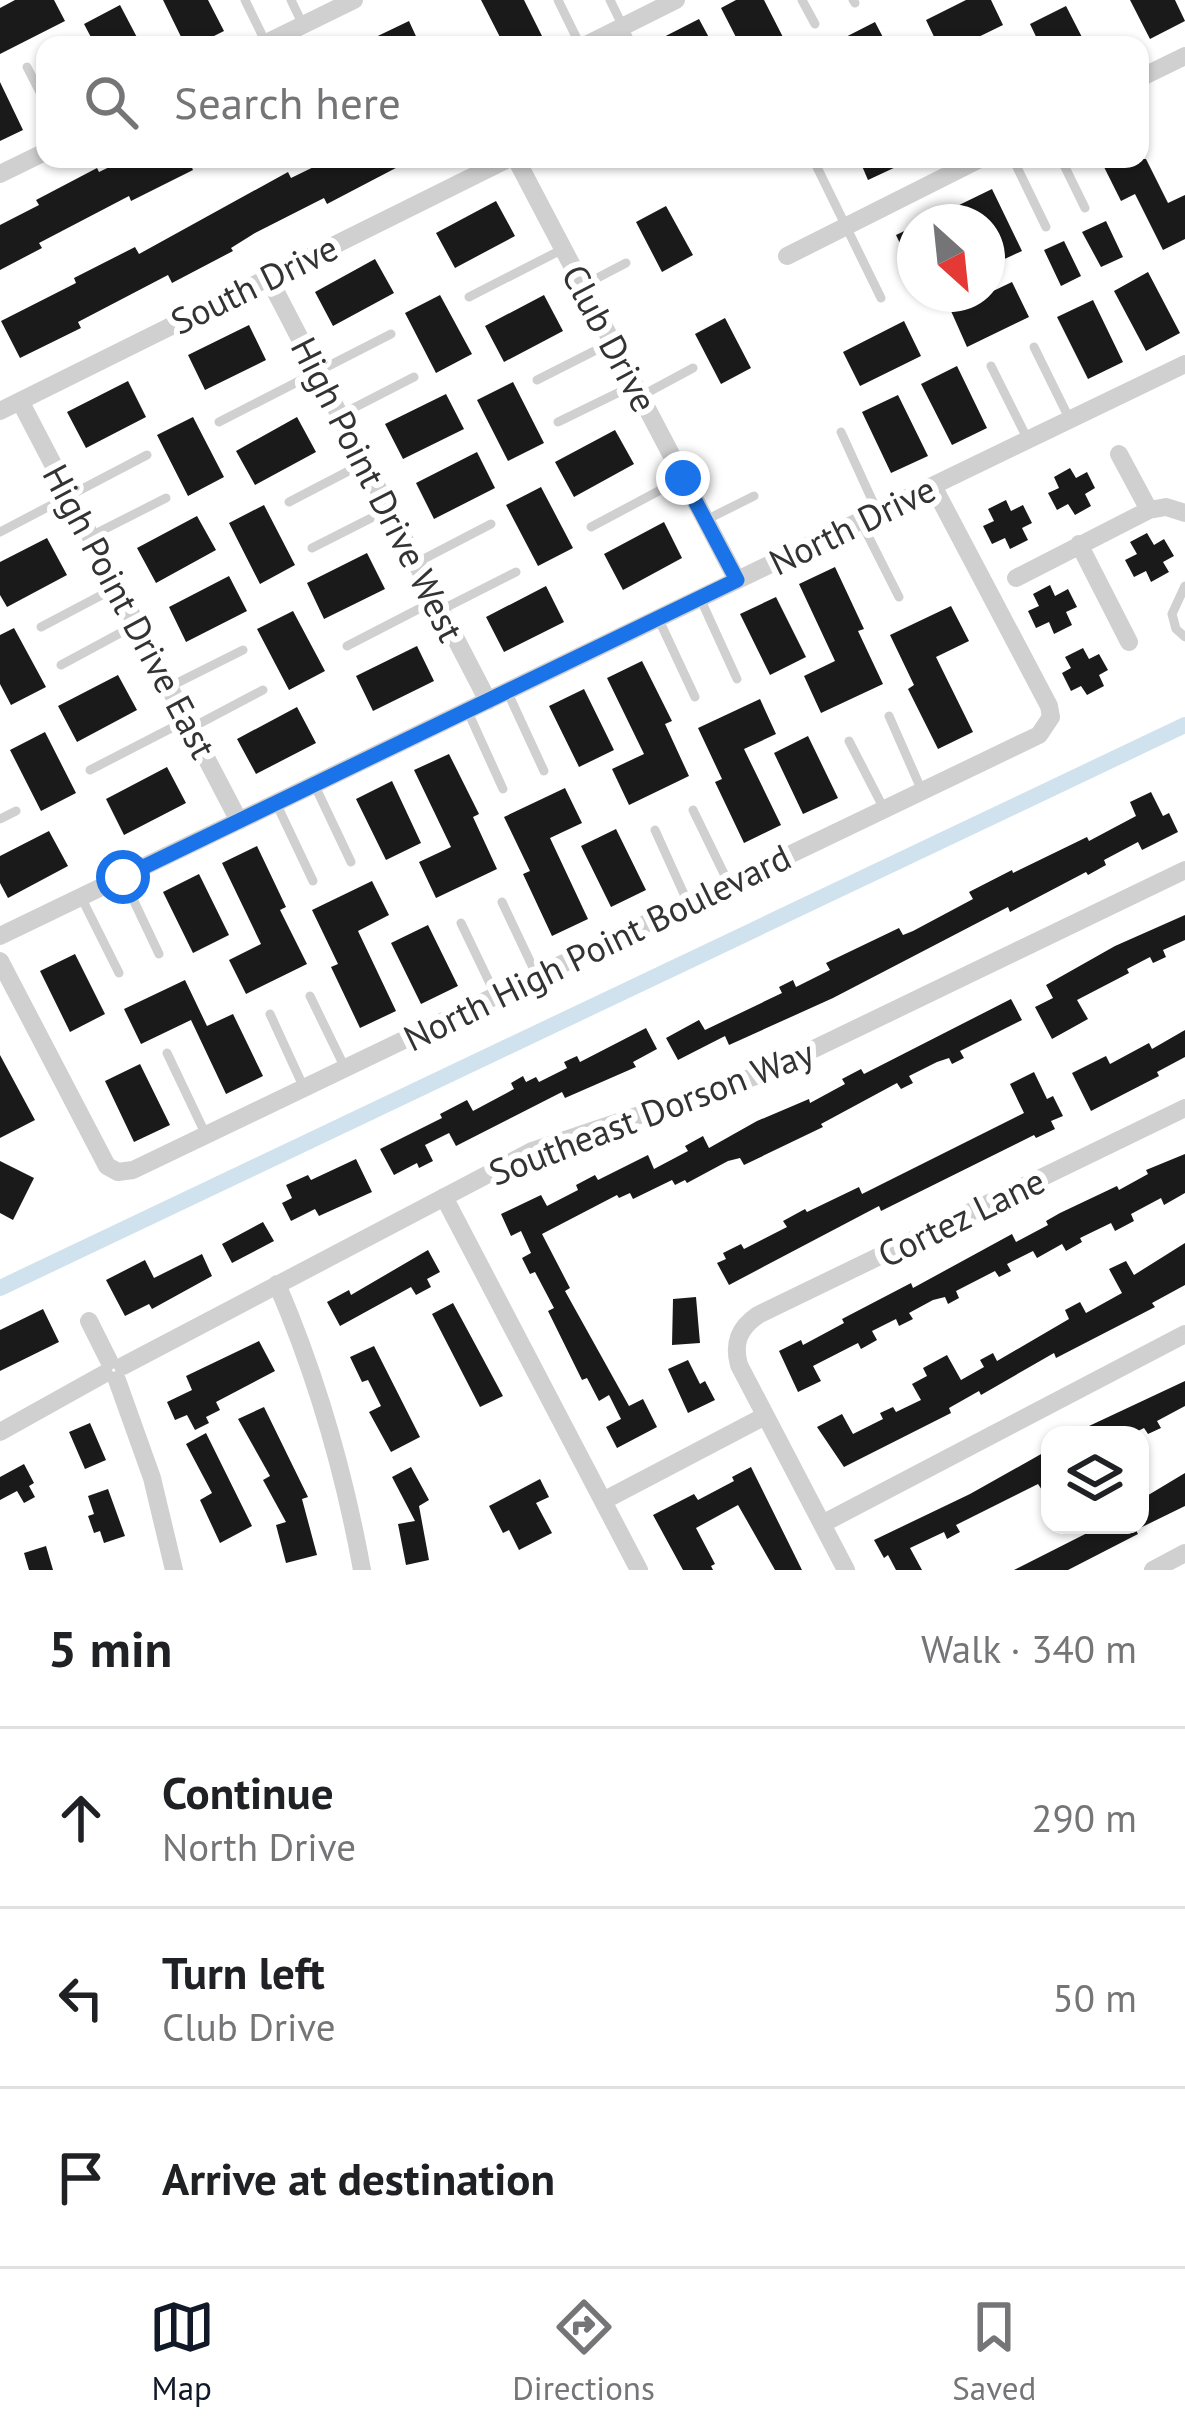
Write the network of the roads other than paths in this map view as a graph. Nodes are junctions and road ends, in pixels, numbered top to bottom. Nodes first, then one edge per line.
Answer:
1 (245, 0) edge
2 (291, 0) edge
3 (354, 0) edge
4 (558, 0) edge
5 (610, 0) edge
6 (676, 0) edge
7 (802, 0) edge
8 (814, 24) dead end
9 (303, 25) junction
10 (261, 36) edge
11 (280, 36) edge
12 (578, 36) edge
13 (628, 36) edge
14 (1185, 56) edge
15 (27, 67) dead end
16 (1149, 74) edge
17 (36, 84) edge
18 (36, 156) edge
19 (493, 168) edge
20 (517, 168) edge
21 (817, 168) edge
22 (962, 168) edge
23 (1016, 168) edge
24 (1065, 168) edge
25 (0, 174) edge
26 (1085, 208) dead end
27 (845, 227) junction
28 (1046, 227) dead end
29 (563, 249) junction
30 (788, 256) dead end
31 (626, 263) dead end
32 (268, 277) junction
33 (583, 286) junction
34 (469, 297) dead end
35 (881, 298) dead end
36 (391, 334) dead end
37 (612, 342) junction
38 (1034, 347) dead end
39 (1185, 364) edge
40 (991, 365) dead end
41 (693, 368) dead end
42 (317, 372) junction
43 (414, 376) dead end
44 (537, 380) dead end
45 (638, 390) junction
46 (20, 401) junction
47 (0, 411) edge
48 (340, 415) junction
49 (1070, 420) junction
50 (219, 422) dead end
51 (558, 422) dead end
52 (841, 433) dead end
53 (1028, 440) junction
54 (1119, 454) dead end
55 (147, 455) dead end
56 (364, 463) junction
57 (683, 478) junction
58 (933, 486) junction
59 (70, 496) junction
60 (754, 496) dead end
61 (166, 498) dead end
62 (289, 502) dead end
63 (388, 509) junction
64 (1149, 510) junction
65 (1185, 513) edge
66 (869, 517) junction
67 (706, 520) junction
68 (491, 524) dead end
69 (591, 527) dead end
70 (0, 532) edge
71 (91, 536) junction
72 (1079, 544) junction
73 (312, 548) dead end
74 (416, 562) junction
75 (516, 572) dead end
76 (1016, 578) dead end
77 (737, 580) junction
78 (1185, 586) edge
79 (117, 587) junction
80 (899, 597) dead end
81 (700, 598) junction
82 (438, 605) junction
83 (658, 618) junction
84 (136, 624) junction
85 (41, 627) dead end
86 (1185, 637) edge
87 (1129, 642) dead end
88 (347, 646) dead end
89 (243, 650) dead end
90 (61, 665) dead end
91 (737, 680) dead end
92 (169, 687) junction
93 (263, 690) dead end
94 (507, 692) junction
95 (695, 697) dead end
96 (488, 701) junction
97 (467, 711) junction
98 (889, 716) dead end
99 (189, 724) junction
100 (849, 741) dead end
101 (90, 770) dead end
102 (544, 771) dead end
103 (314, 785) junction
104 (503, 788) dead end
105 (922, 791) junction
106 (276, 803) junction
107 (884, 809) junction
108 (693, 810) dead end
109 (16, 811) dead end
110 (0, 819) edge
111 (239, 821) junction
112 (655, 830) dead end
113 (351, 862) dead end
114 (1185, 870) edge
115 (123, 877) junction
116 (313, 880) dead end
117 (729, 884) junction
118 (81, 897) junction
119 (502, 902) dead end
120 (688, 903) junction
121 (461, 922) dead end
122 (0, 936) edge
123 (158, 954) dead end
124 (0, 961) edge
125 (119, 973) dead end
126 (537, 976) junction
127 (310, 996) dead end
128 (496, 996) junction
129 (270, 1014) dead end
130 (167, 1053) dead end
131 (345, 1068) junction
132 (304, 1088) junction
133 (1185, 1108) edge
134 (206, 1135) junction
135 (444, 1197) junction
136 (277, 1284) junction
137 (89, 1322) dead end
138 (1185, 1334) edge
139 (113, 1370) junction
140 (765, 1416) junction
141 (0, 1432) edge
142 (603, 1501) junction
143 (822, 1524) junction
144 (1185, 1553) edge
145 (174, 1570) edge
146 (362, 1570) edge
147 (639, 1570) edge
148 (846, 1570) edge
149 (1154, 1570) edge

1 - 10 lane
2 - 9 lane
3 - 9 street
4 - 12 lane
5 - 13 lane
6 - 13 street
7 - 8 lane
9 - 11 street
14 - 16 street
15 - 17 lane
18 - 25 street
19 - 32 street, South Drive
20 - 29 street, Club Drive
21 - 27 lane
22 - 27 street
23 - 28 lane
24 - 26 lane
27 - 30 street
27 - 35 lane
29 - 33 street, Club Drive
29 - 34 lane
31 - 33 lane
32 - 42 street, High Point Drive West
32 - 46 street, South Drive
33 - 37 street, Club Drive
36 - 42 lane
37 - 44 lane
37 - 45 street, Club Drive
38 - 49 lane
39 - 49 street, North Drive
40 - 53 lane
41 - 45 lane
42 - 48 street, High Point Drive West
42 - 50 lane
43 - 48 lane
45 - 51 lane
45 - 57 street, Club Drive
46 - 47 street, South Drive
46 - 59 street, High Point Drive East
48 - 56 street, High Point Drive West
49 - 53 street, North Drive
52 - 66 lane
53 - 58 street, North Drive
54 - 64 street
55 - 59 lane
56 - 62 lane
56 - 63 street, High Point Drive West
57 - 67 street, Club Drive
57 - 69 lane
58 - 66 street, North Drive
58 - 105 street, North High Point Boulevard
59 - 70 lane
59 - 71 street, High Point Drive East
60 - 67 lane
61 - 71 lane
63 - 73 lane
63 - 74 street, High Point Drive West
64 - 65 street
64 - 72 street
66 - 77 street, North Drive
66 - 80 lane
67 - 77 street, Club Drive
68 - 74 lane
71 - 79 street, High Point Drive East
72 - 76 street
72 - 87 street
74 - 82 street, High Point Drive West
75 - 82 lane
77 - 81 street, North Drive
78 - 86 lane
79 - 84 street, High Point Drive East
79 - 85 lane
81 - 83 street, North Drive
81 - 91 lane
82 - 88 lane
82 - 96 street, High Point Drive West
83 - 94 street, North Drive
83 - 95 lane
84 - 90 lane
84 - 92 street, High Point Drive East
89 - 92 lane
92 - 99 street, High Point Drive East
93 - 99 lane
94 - 96 street, North Drive
94 - 102 lane
96 - 97 street, North Drive
97 - 103 street, North Drive
97 - 104 lane
98 - 105 lane
99 - 101 lane
99 - 111 street, High Point Drive East
100 - 107 lane
103 - 106 street, North Drive
103 - 113 lane
105 - 107 street, North High Point Boulevard
106 - 111 street, North Drive
106 - 116 lane
107 - 117 street, North High Point Boulevard
108 - 117 lane
109 - 110 lane
111 - 115 street, North Drive
112 - 120 lane
114 - 135 street, Southeast Dorson Way
115 - 118 street, North Drive
115 - 123 lane
117 - 120 street, North High Point Boulevard
118 - 122 street, North Drive
118 - 125 lane
119 - 126 lane
120 - 126 street, North High Point Boulevard
121 - 128 lane
124 - 134 street, North High Point Boulevard
126 - 128 street, North High Point Boulevard
127 - 131 lane
128 - 131 street, North High Point Boulevard
129 - 132 lane
130 - 134 lane
131 - 132 street, North High Point Boulevard
132 - 134 street, North High Point Boulevard
133 - 140 street, Cortez Lane
135 - 136 street, Southeast Dorson Way
135 - 142 street
136 - 139 street, Southeast Dorson Way
136 - 146 street
137 - 139 street
138 - 143 street
139 - 141 street, Southeast Dorson Way
139 - 145 street
140 - 142 street
140 - 143 street
142 - 147 street
143 - 148 street
144 - 149 street

